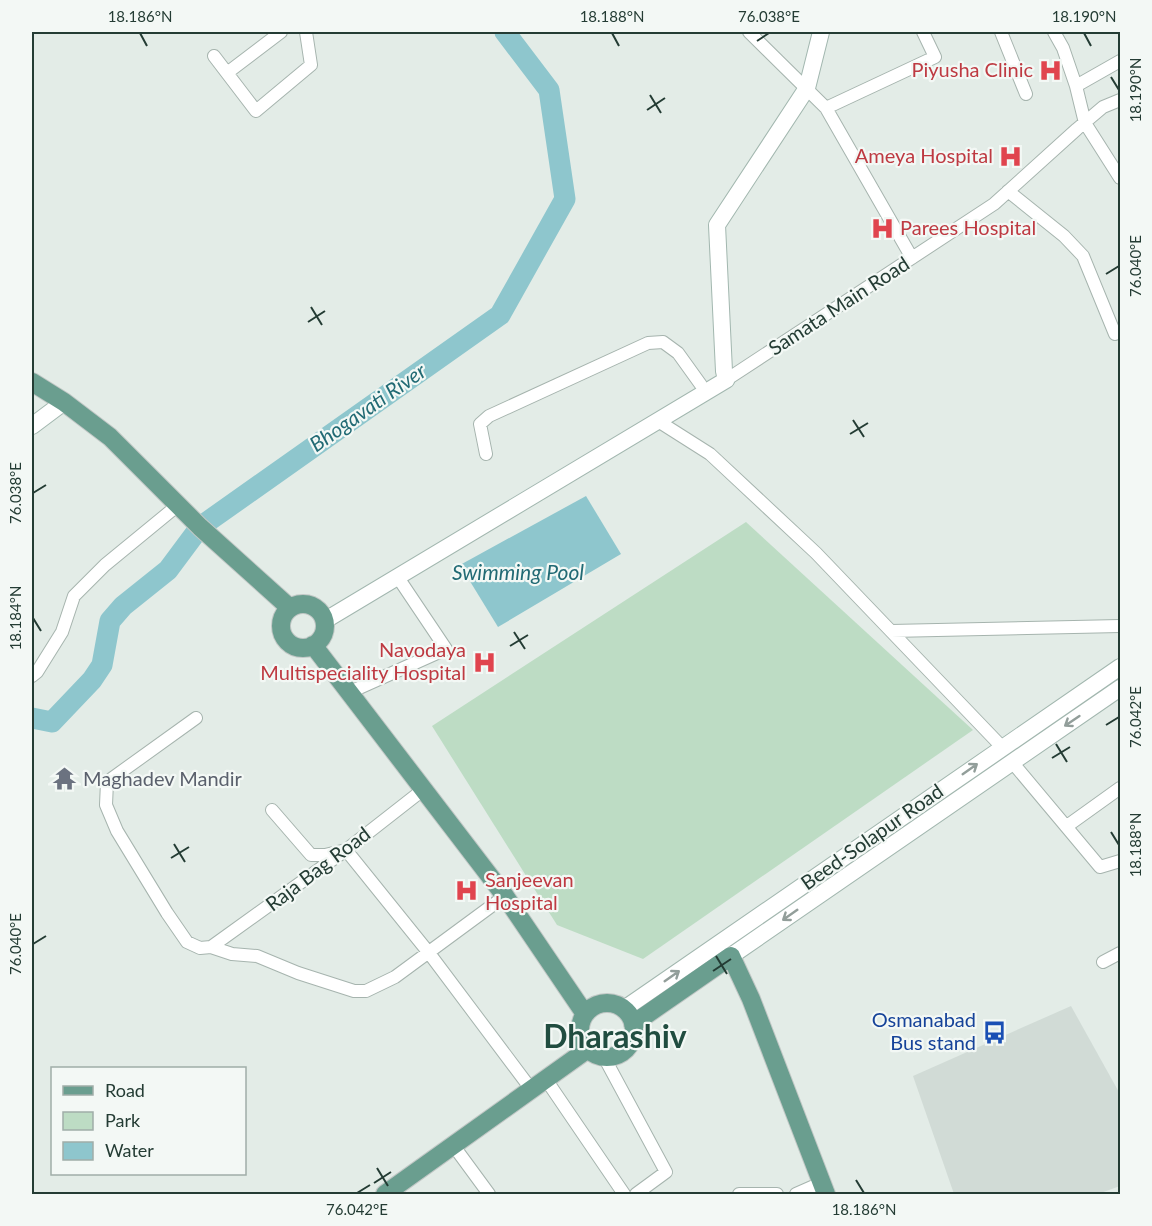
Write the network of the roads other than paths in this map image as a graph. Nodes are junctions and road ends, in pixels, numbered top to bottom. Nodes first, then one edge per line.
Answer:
1 (281, 32) edge
2 (306, 32) edge
3 (749, 32) edge
4 (821, 32) edge
5 (923, 32) edge
6 (1001, 32) edge
7 (1054, 32) edge
8 (214, 56) dead end
9 (1120, 61) edge
10 (227, 73) junction
11 (1076, 86) junction
12 (807, 88) junction
13 (1026, 94) dead end
14 (1120, 100) edge
15 (826, 108) junction
16 (1084, 123) junction
17 (1120, 178) edge
18 (1008, 191) junction
19 (912, 258) junction
20 (1115, 334) dead end
21 (725, 376) junction
22 (32, 382) edge
23 (701, 385) junction
24 (64, 402) junction
25 (658, 421) junction
26 (32, 426) edge
27 (486, 454) dead end
28 (178, 505) junction
29 (397, 576) junction
30 (290, 608) junction
31 (323, 617) junction
32 (1120, 627) edge
33 (891, 631) junction
34 (316, 643) junction
35 (1120, 666) edge
36 (32, 676) edge
37 (1120, 688) edge
38 (353, 691) junction
39 (196, 718) dead end
40 (1002, 747) junction
41 (1012, 762) junction
42 (1120, 788) edge
43 (424, 789) junction
44 (273, 810) dead end
45 (1067, 826) junction
46 (346, 850) junction
47 (1120, 861) edge
48 (505, 896) junction
49 (211, 947) junction
50 (429, 953) junction
51 (1120, 953) edge
52 (731, 956) junction
53 (1102, 962) dead end
54 (590, 1010) junction
55 (628, 1017) junction
56 (596, 1053) junction
57 (538, 1083) junction
58 (453, 1145) junction
59 (824, 1189) edge
60 (385, 1194) edge
61 (489, 1194) edge
62 (624, 1194) edge
63 (636, 1194) edge
64 (740, 1194) edge
65 (777, 1194) edge
66 (796, 1194) edge

1 - 10 street
2 - 10 street
3 - 12 street
4 - 12 street
5 - 15 street
6 - 13 street
7 - 11 street
8 - 10 street
9 - 11 street
11 - 16 street
12 - 15 street
12 - 21 street
14 - 16 street, Samata Main Road
15 - 19 street
16 - 17 street
16 - 18 street, Samata Main Road
18 - 19 street, Samata Main Road
18 - 20 street
19 - 21 street, Samata Main Road
21 - 23 street
21 - 25 street
22 - 24 main road
23 - 27 street
23 - 31 street
24 - 26 street
24 - 28 main road
25 - 29 street
25 - 33 street
28 - 30 main road
28 - 36 street
29 - 31 street
29 - 38 street
30 - 31 main road
30 - 34 main road
31 - 34 main road
32 - 33 street
33 - 40 street
34 - 38 main road
35 - 40 street, Beed-Solapur Road
37 -> 41 street, Beed-Solapur Road
38 - 43 main road
38 - 54 main road
39 - 49 street
55 -> 40 street, Beed-Solapur Road
41 - 45 street
41 -> 52 street, Beed-Solapur Road
42 - 45 street
43 - 46 street, Raja Bag Road
43 - 48 main road
44 - 46 street
45 - 47 street
46 - 49 street, Raja Bag Road
46 - 50 street
48 - 50 street
48 - 54 main road
49 - 50 street
50 - 57 street
51 - 53 street
52 - 55 main road
52 - 59 main road
54 - 55 main road
54 - 56 main road
55 - 56 main road
56 - 57 main road
56 - 63 street
57 - 58 main road
57 - 62 street
58 - 60 main road
58 - 61 street
59 - 66 street
64 - 65 street

